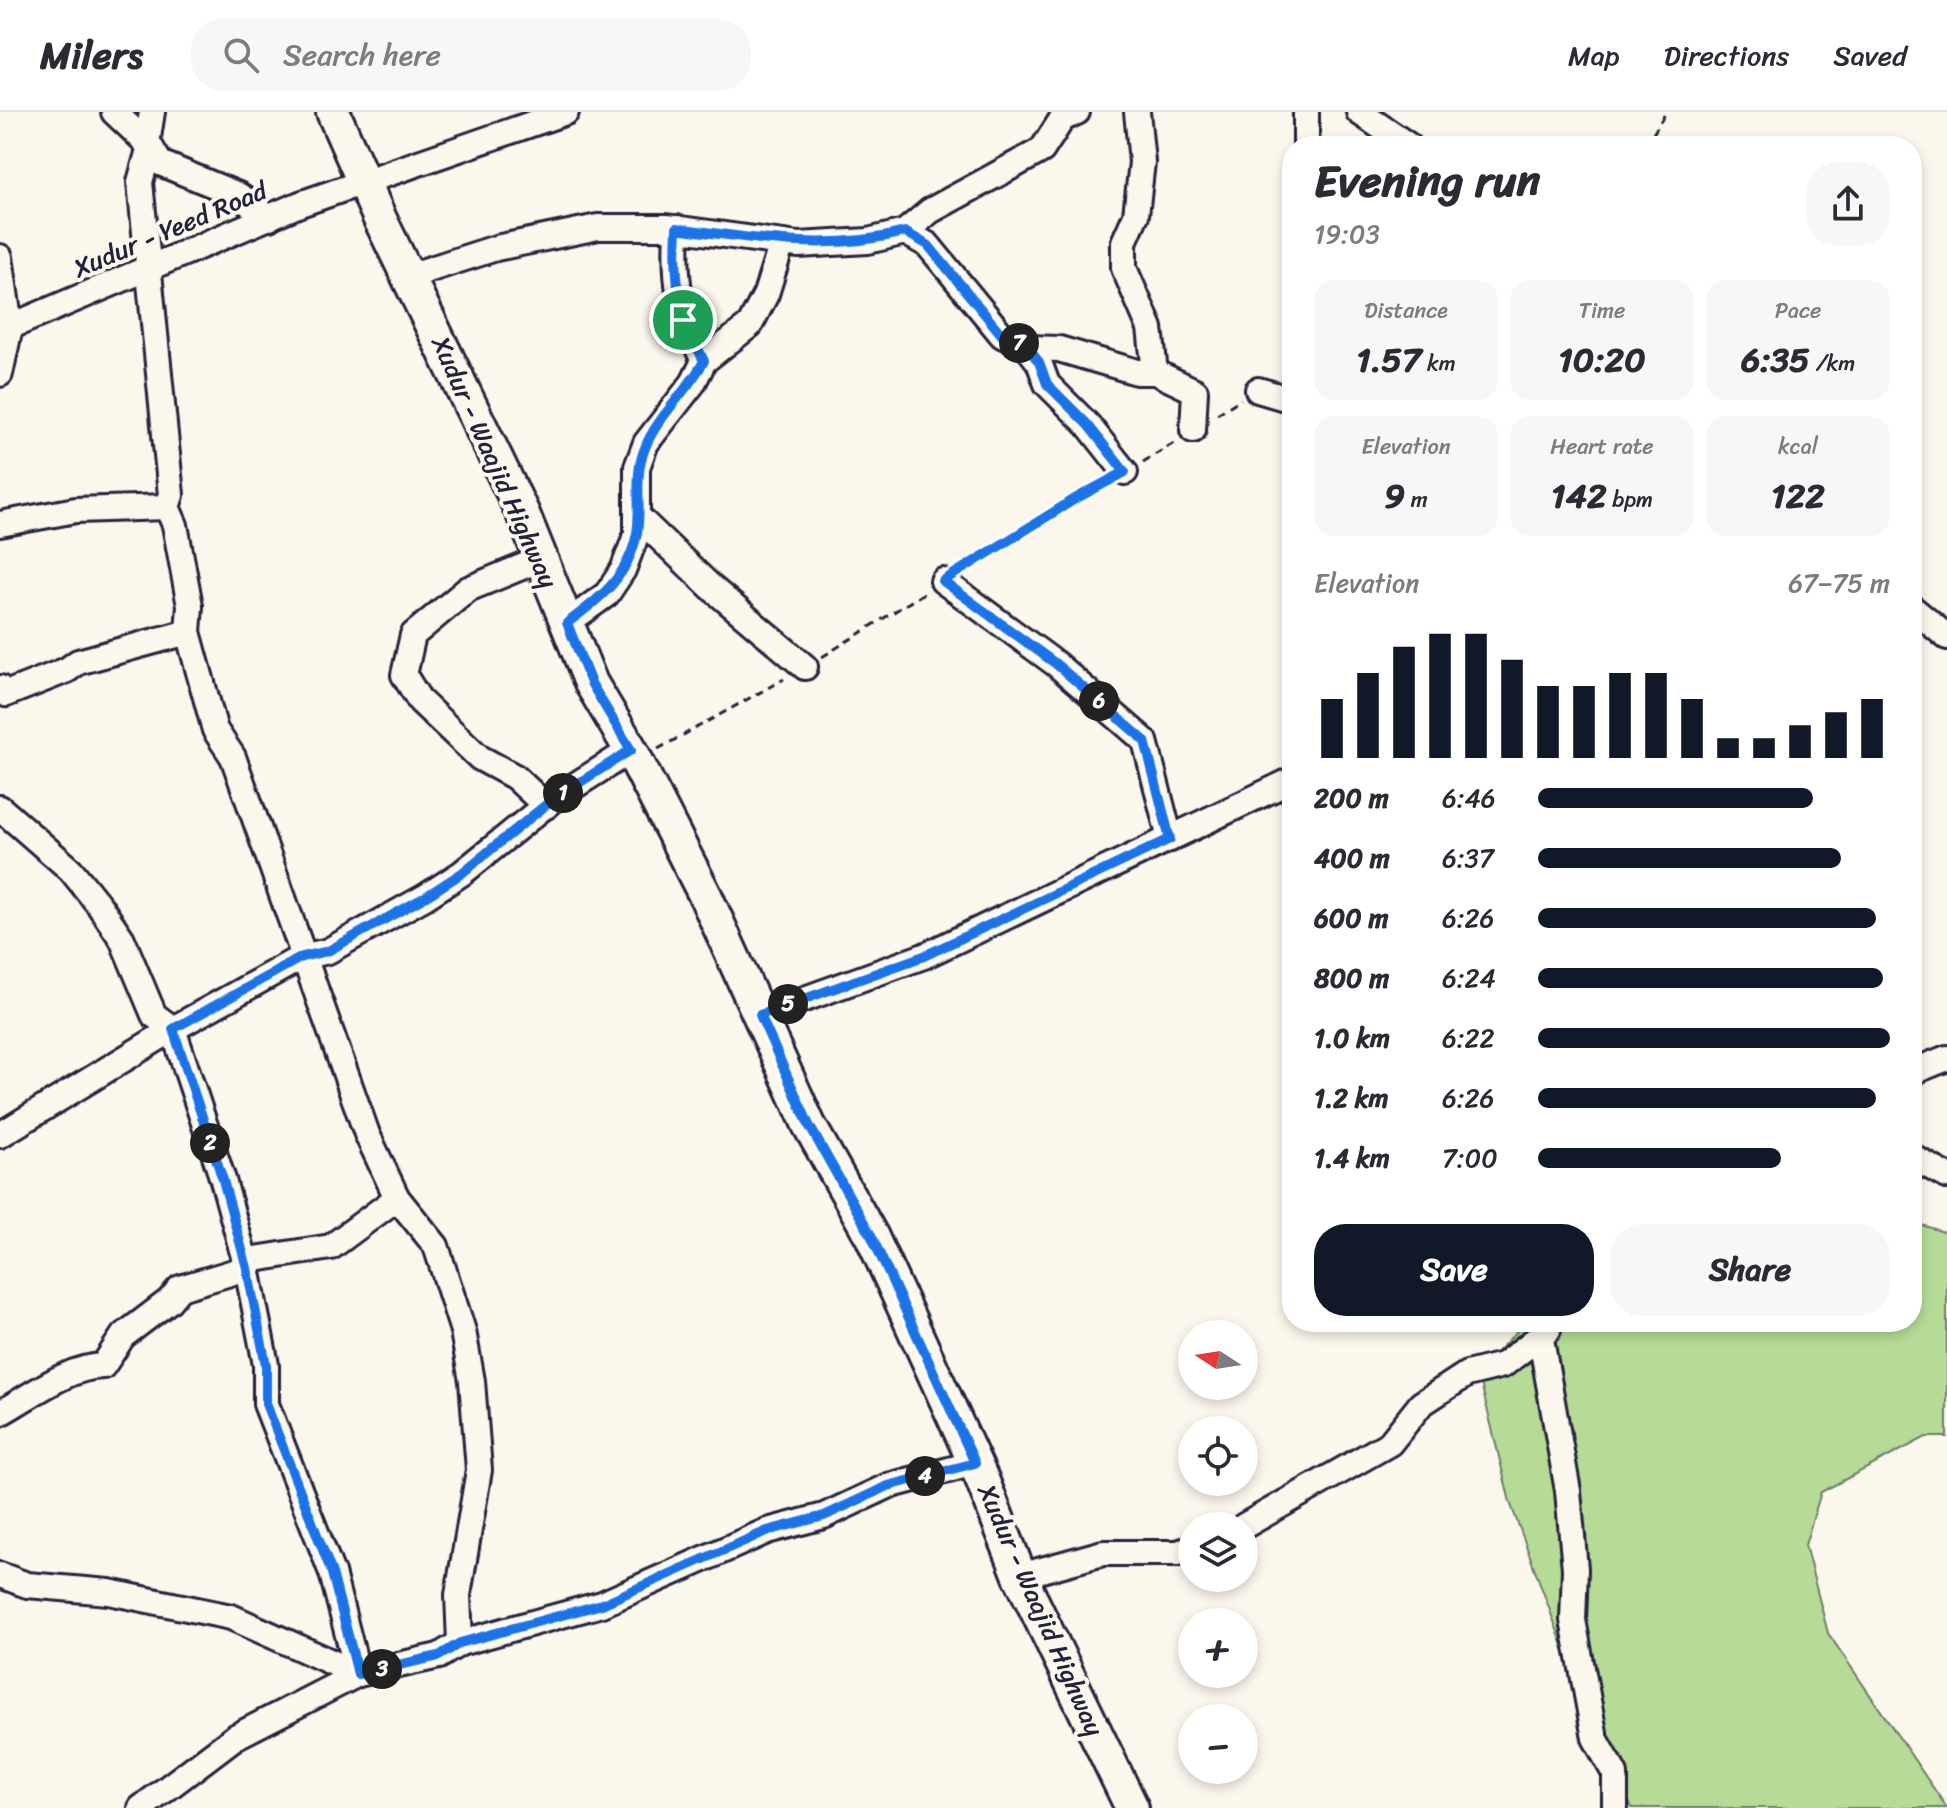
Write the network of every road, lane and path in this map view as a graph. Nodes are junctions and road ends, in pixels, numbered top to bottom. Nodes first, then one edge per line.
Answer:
1 (114, 112) edge
2 (152, 112) edge
3 (333, 112) edge
4 (566, 112) edge
5 (1077, 112) edge
6 (1137, 112) edge
7 (1306, 112) edge
8 (1359, 112) edge
9 (1666, 112) edge
10 (1306, 136) edge
11 (1394, 136) edge
12 (1652, 136) edge
13 (148, 145) junction
14 (365, 184) junction
15 (269, 218) junction
16 (677, 228) junction
17 (905, 232) junction
18 (782, 243) junction
19 (0, 257) edge
20 (149, 271) junction
21 (409, 276) junction
22 (5, 329) edge
23 (1028, 348) junction
24 (704, 361) junction
25 (1155, 372) junction
26 (0, 374) edge
27 (1258, 390) joint
28 (1282, 397) edge
29 (1193, 430) junction
30 (1125, 472) junction
31 (167, 507) junction
32 (637, 516) junction
33 (0, 524) edge
34 (541, 559) junction
35 (943, 581) junction
36 (1922, 616) edge
37 (567, 623) junction
38 (188, 632) junction
39 (1947, 637) edge
40 (805, 667) junction
41 (0, 688) edge
42 (634, 755) junction
43 (1282, 785) edge
44 (546, 806) junction
45 (0, 808) edge
46 (1170, 839) junction
47 (302, 957) junction
48 (760, 1015) junction
49 (173, 1029) junction
50 (1947, 1058) edge
51 (1922, 1068) edge
52 (0, 1135) edge
53 (1922, 1162) edge
54 (1947, 1176) edge
55 (397, 1198) junction
56 (247, 1268) junction
57 (1542, 1332) edge
58 (1548, 1332) edge
59 (0, 1413) edge
60 (975, 1463) junction
61 (1258, 1518) edge
62 (1178, 1553) edge
63 (0, 1575) edge
64 (1020, 1576) junction
65 (460, 1643) junction
66 (358, 1674) junction
67 (141, 1808) edge
68 (1132, 1808) edge
69 (1615, 1808) edge

1 - 13 street
2 - 13 street
3 - 14 main road, Xudur - Waajid Highway
4 - 14 street, Xudur - Yeed Road
5 - 17 street
6 - 25 street
7 - 10 street
8 - 11 street
9 - 12 path
13 - 15 street
13 - 20 street
14 - 15 street, Xudur - Yeed Road
14 - 21 main road, Xudur - Waajid Highway
15 - 20 street, Xudur - Yeed Road
16 - 18 street
16 - 21 street
16 - 24 street
17 - 18 street
17 - 23 street
18 - 24 street
19 - 22 street
20 - 22 street, Xudur - Yeed Road
20 - 31 street
21 - 34 main road, Xudur - Waajid Highway
22 - 26 street
23 - 25 street
23 - 30 street
24 - 32 street
25 - 29 street
27 - 28 street
27 - 29 path
29 - 30 path
30 - 35 path
31 - 33 street
31 - 38 street
32 - 37 street
32 - 40 street
34 - 37 main road, Xudur - Waajid Highway
34 - 44 street
35 - 40 path
35 - 46 street
36 - 39 street
37 - 42 main road, Xudur - Waajid Highway
38 - 41 street
38 - 47 street
40 - 42 path
42 - 44 street
42 - 48 main road, Xudur - Waajid Highway
43 - 46 street
44 - 47 street
45 - 49 street
46 - 48 street
47 - 49 street
47 - 55 street
48 - 60 main road, Xudur - Waajid Highway
49 - 52 street
49 - 56 street
50 - 51 street
53 - 54 street
55 - 56 street
55 - 65 street
56 - 59 street
56 - 66 street
57 - 61 street
58 - 69 street
60 - 64 main road, Xudur - Waajid Highway
60 - 65 street
62 - 64 street
63 - 66 street
64 - 68 main road, Xudur - Waajid Highway
65 - 66 street
66 - 67 street

